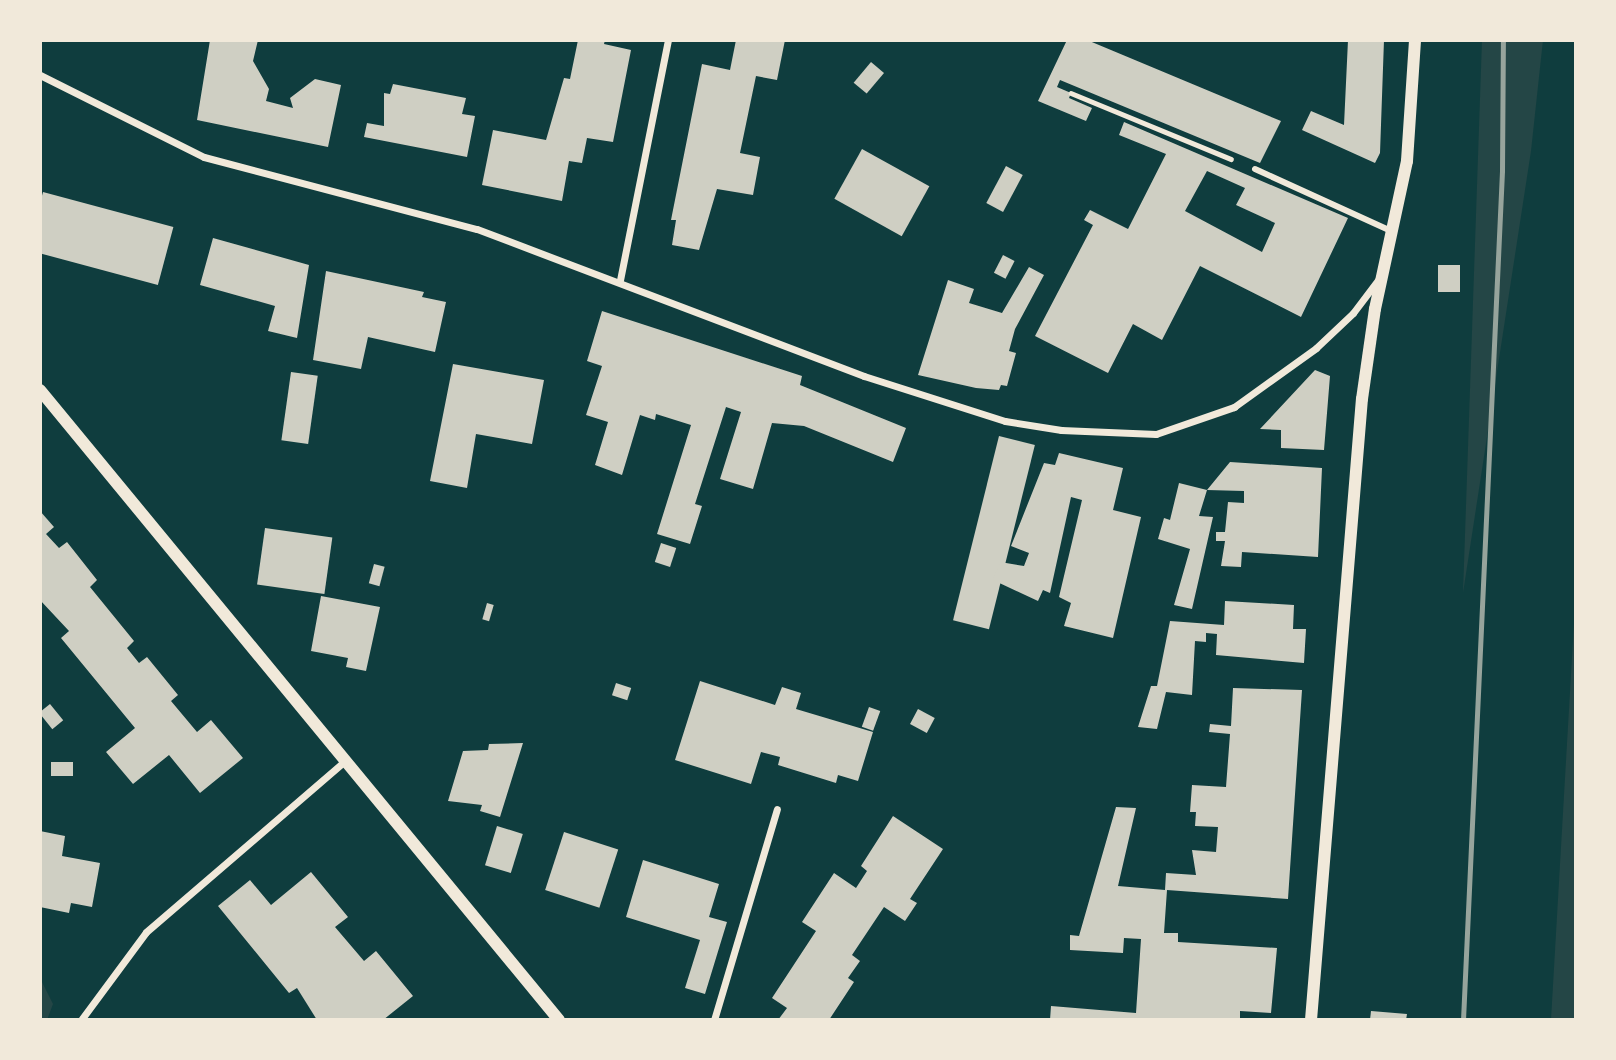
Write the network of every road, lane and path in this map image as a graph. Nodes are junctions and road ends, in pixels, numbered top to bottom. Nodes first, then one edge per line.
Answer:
1 (668, 40) edge
2 (1415, 40) edge
3 (40, 75) edge
4 (1071, 93) dead end
5 (1255, 169) joint
6 (1394, 232) junction
7 (1385, 271) junction
8 (621, 279) junction
9 (40, 390) edge
10 (345, 761) junction
11 (777, 809) dead end
12 (81, 1020) edge
13 (559, 1020) edge
14 (714, 1020) edge
15 (1311, 1020) edge

1 - 8 street
2 - 6 street
3 - 8 street
4 - 5 path
5 - 6 street
6 - 7 street
7 - 8 street
7 - 15 street
9 - 10 street
10 - 12 street
10 - 13 street
11 - 14 street

